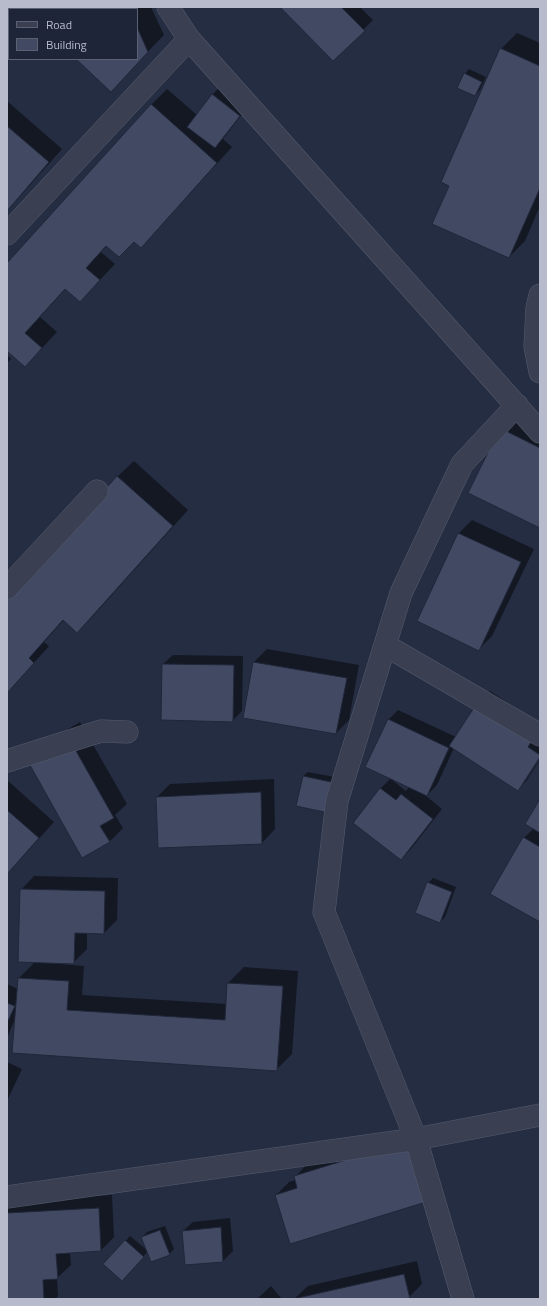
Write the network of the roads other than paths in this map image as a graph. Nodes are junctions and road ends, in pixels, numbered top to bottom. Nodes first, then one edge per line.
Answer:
1 (168, 7) edge
2 (189, 39) junction
3 (7, 234) edge
4 (540, 295) edge
5 (540, 372) edge
6 (517, 405) junction
7 (540, 432) edge
8 (97, 491) dead end
9 (7, 588) edge
10 (385, 645) junction
11 (127, 732) dead end
12 (540, 735) edge
13 (7, 761) edge
14 (540, 1115) edge
15 (416, 1139) junction
16 (7, 1197) edge
17 (463, 1299) edge

1 - 2 street
2 - 3 street
2 - 6 street
4 - 5 street
6 - 7 street
6 - 10 street
8 - 9 street
10 - 12 street
10 - 15 street
11 - 13 street
14 - 15 street
15 - 16 street
15 - 17 street

